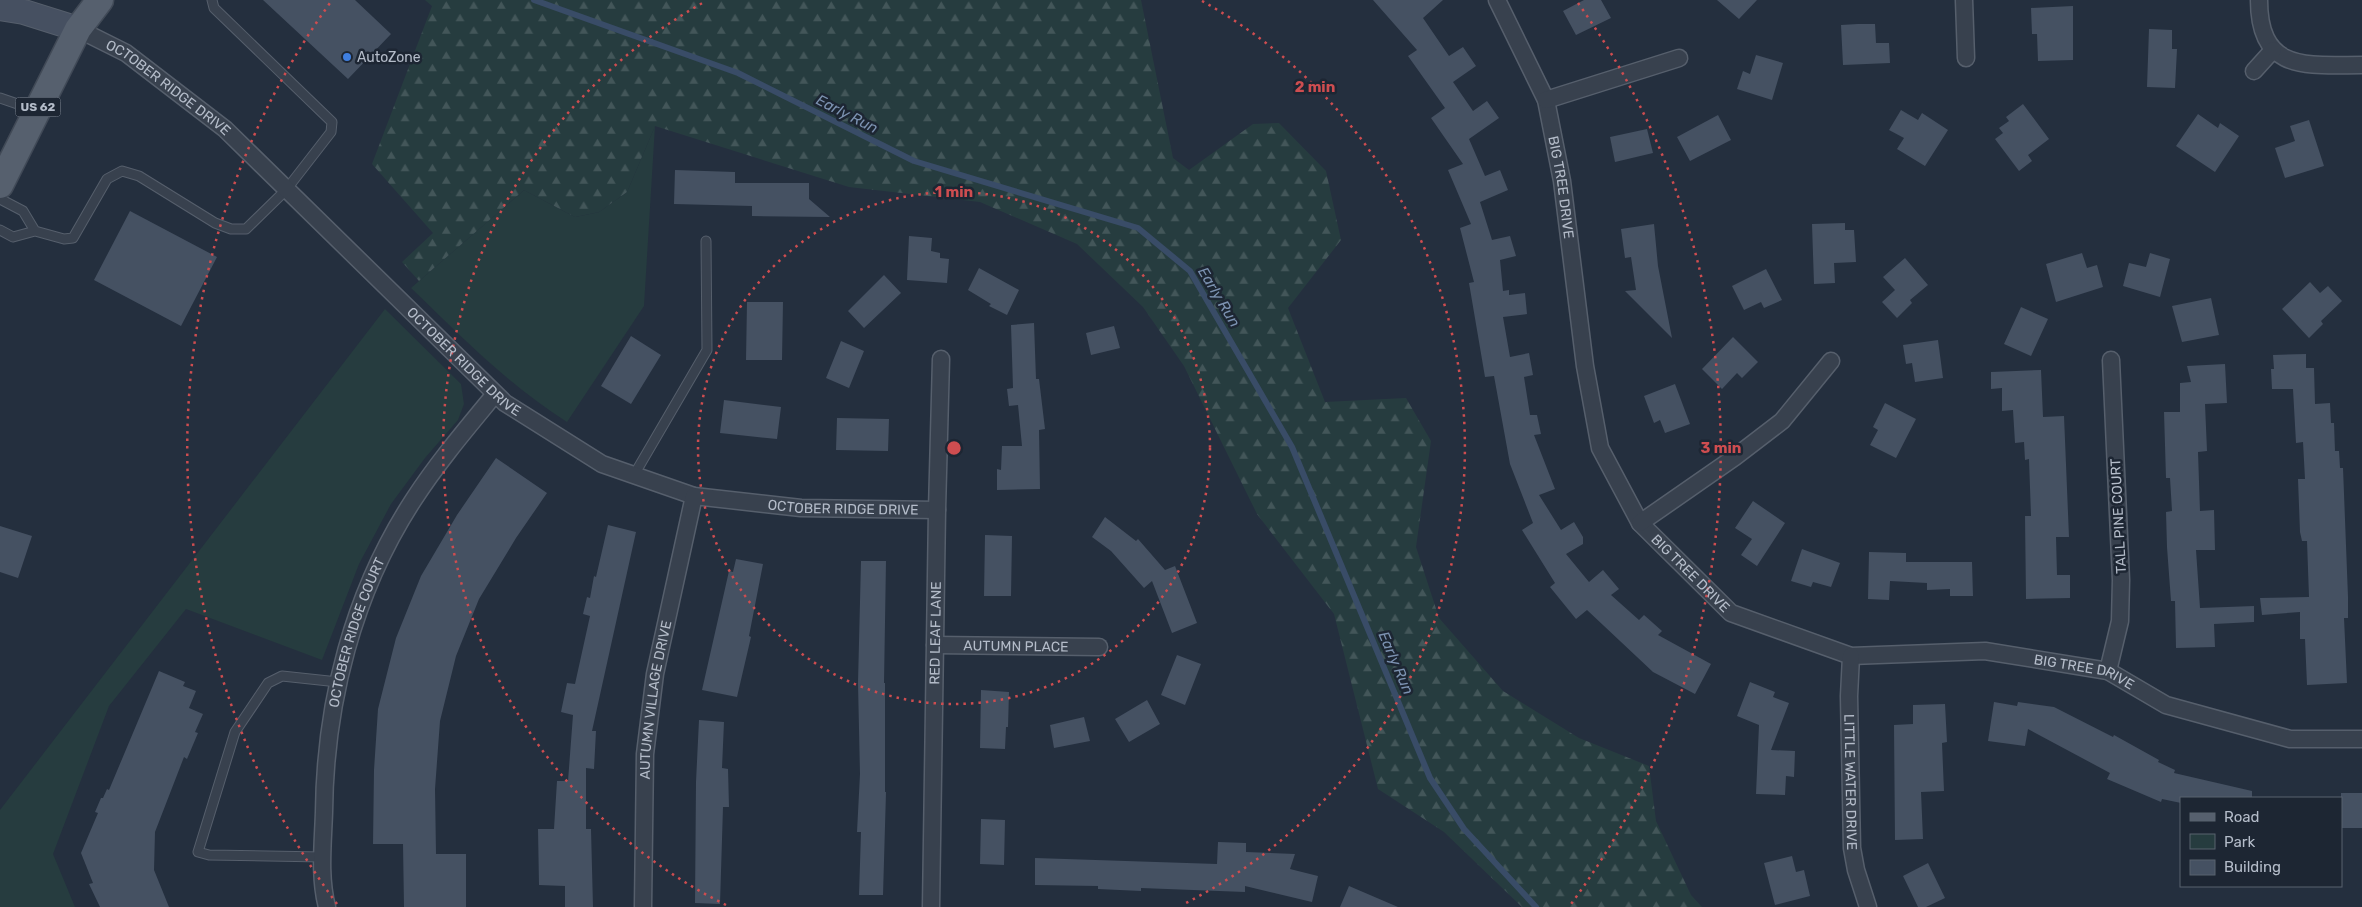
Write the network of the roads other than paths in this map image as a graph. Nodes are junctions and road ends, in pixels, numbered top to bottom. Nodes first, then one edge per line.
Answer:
1 (100, 0) edge
2 (212, 0) edge
3 (1497, 0) edge
4 (1964, 0) edge
5 (2259, 0) edge
6 (0, 8) edge
7 (78, 29) junction
8 (2273, 50) junction
9 (1679, 58) dead end
10 (1966, 58) dead end
11 (2362, 65) edge
12 (2254, 71) dead end
13 (0, 98) edge
14 (1546, 100) junction
15 (37, 110) junction
16 (0, 185) edge
17 (286, 190) junction
18 (0, 199) edge
19 (0, 230) edge
20 (34, 231) junction
21 (706, 241) dead end
22 (941, 360) dead end
23 (2112, 360) dead end
24 (1831, 361) dead end
25 (495, 394) junction
26 (634, 475) junction
27 (694, 496) junction
28 (936, 510) junction
29 (1640, 522) junction
30 (935, 645) junction
31 (1099, 647) dead end
32 (1851, 656) junction
33 (2108, 671) junction
34 (338, 682) junction
35 (2362, 739) edge
36 (323, 856) junction
37 (327, 907) edge
38 (643, 907) edge
39 (931, 907) edge
40 (1868, 907) edge

1 - 7 main road, US 62
2 - 17 lane
3 - 14 street, BIG TREE DRIVE
4 - 10 street
5 - 8 street
6 - 7 street
7 - 15 main road, US 62
7 - 17 street, OCTOBER RIDGE DRIVE
8 - 11 street
8 - 12 street
9 - 14 street
13 - 15 lane
14 - 29 street, BIG TREE DRIVE
15 - 16 main road, US 62
17 - 20 lane
17 - 25 street, OCTOBER RIDGE DRIVE
18 - 20 lane
19 - 20 lane
21 - 26 lane
22 - 28 street, RED LEAF LANE
23 - 33 street, TALL PINE COURT
24 - 29 street
25 - 26 street, OCTOBER RIDGE DRIVE
25 - 34 street, OCTOBER RIDGE COURT
26 - 27 street, OCTOBER RIDGE DRIVE
27 - 28 street, OCTOBER RIDGE DRIVE
27 - 38 street, AUTUMN VILLAGE DRIVE
28 - 30 street, RED LEAF LANE
29 - 32 street, BIG TREE DRIVE
30 - 31 street, AUTUMN PLACE
30 - 39 street, RED LEAF LANE
32 - 33 street, BIG TREE DRIVE
32 - 40 street, LITTLE WATER DRIVE
33 - 35 street, BIG TREE DRIVE
34 - 36 street, OCTOBER RIDGE COURT
34 - 36 lane
36 - 37 street, OCTOBER RIDGE COURT

